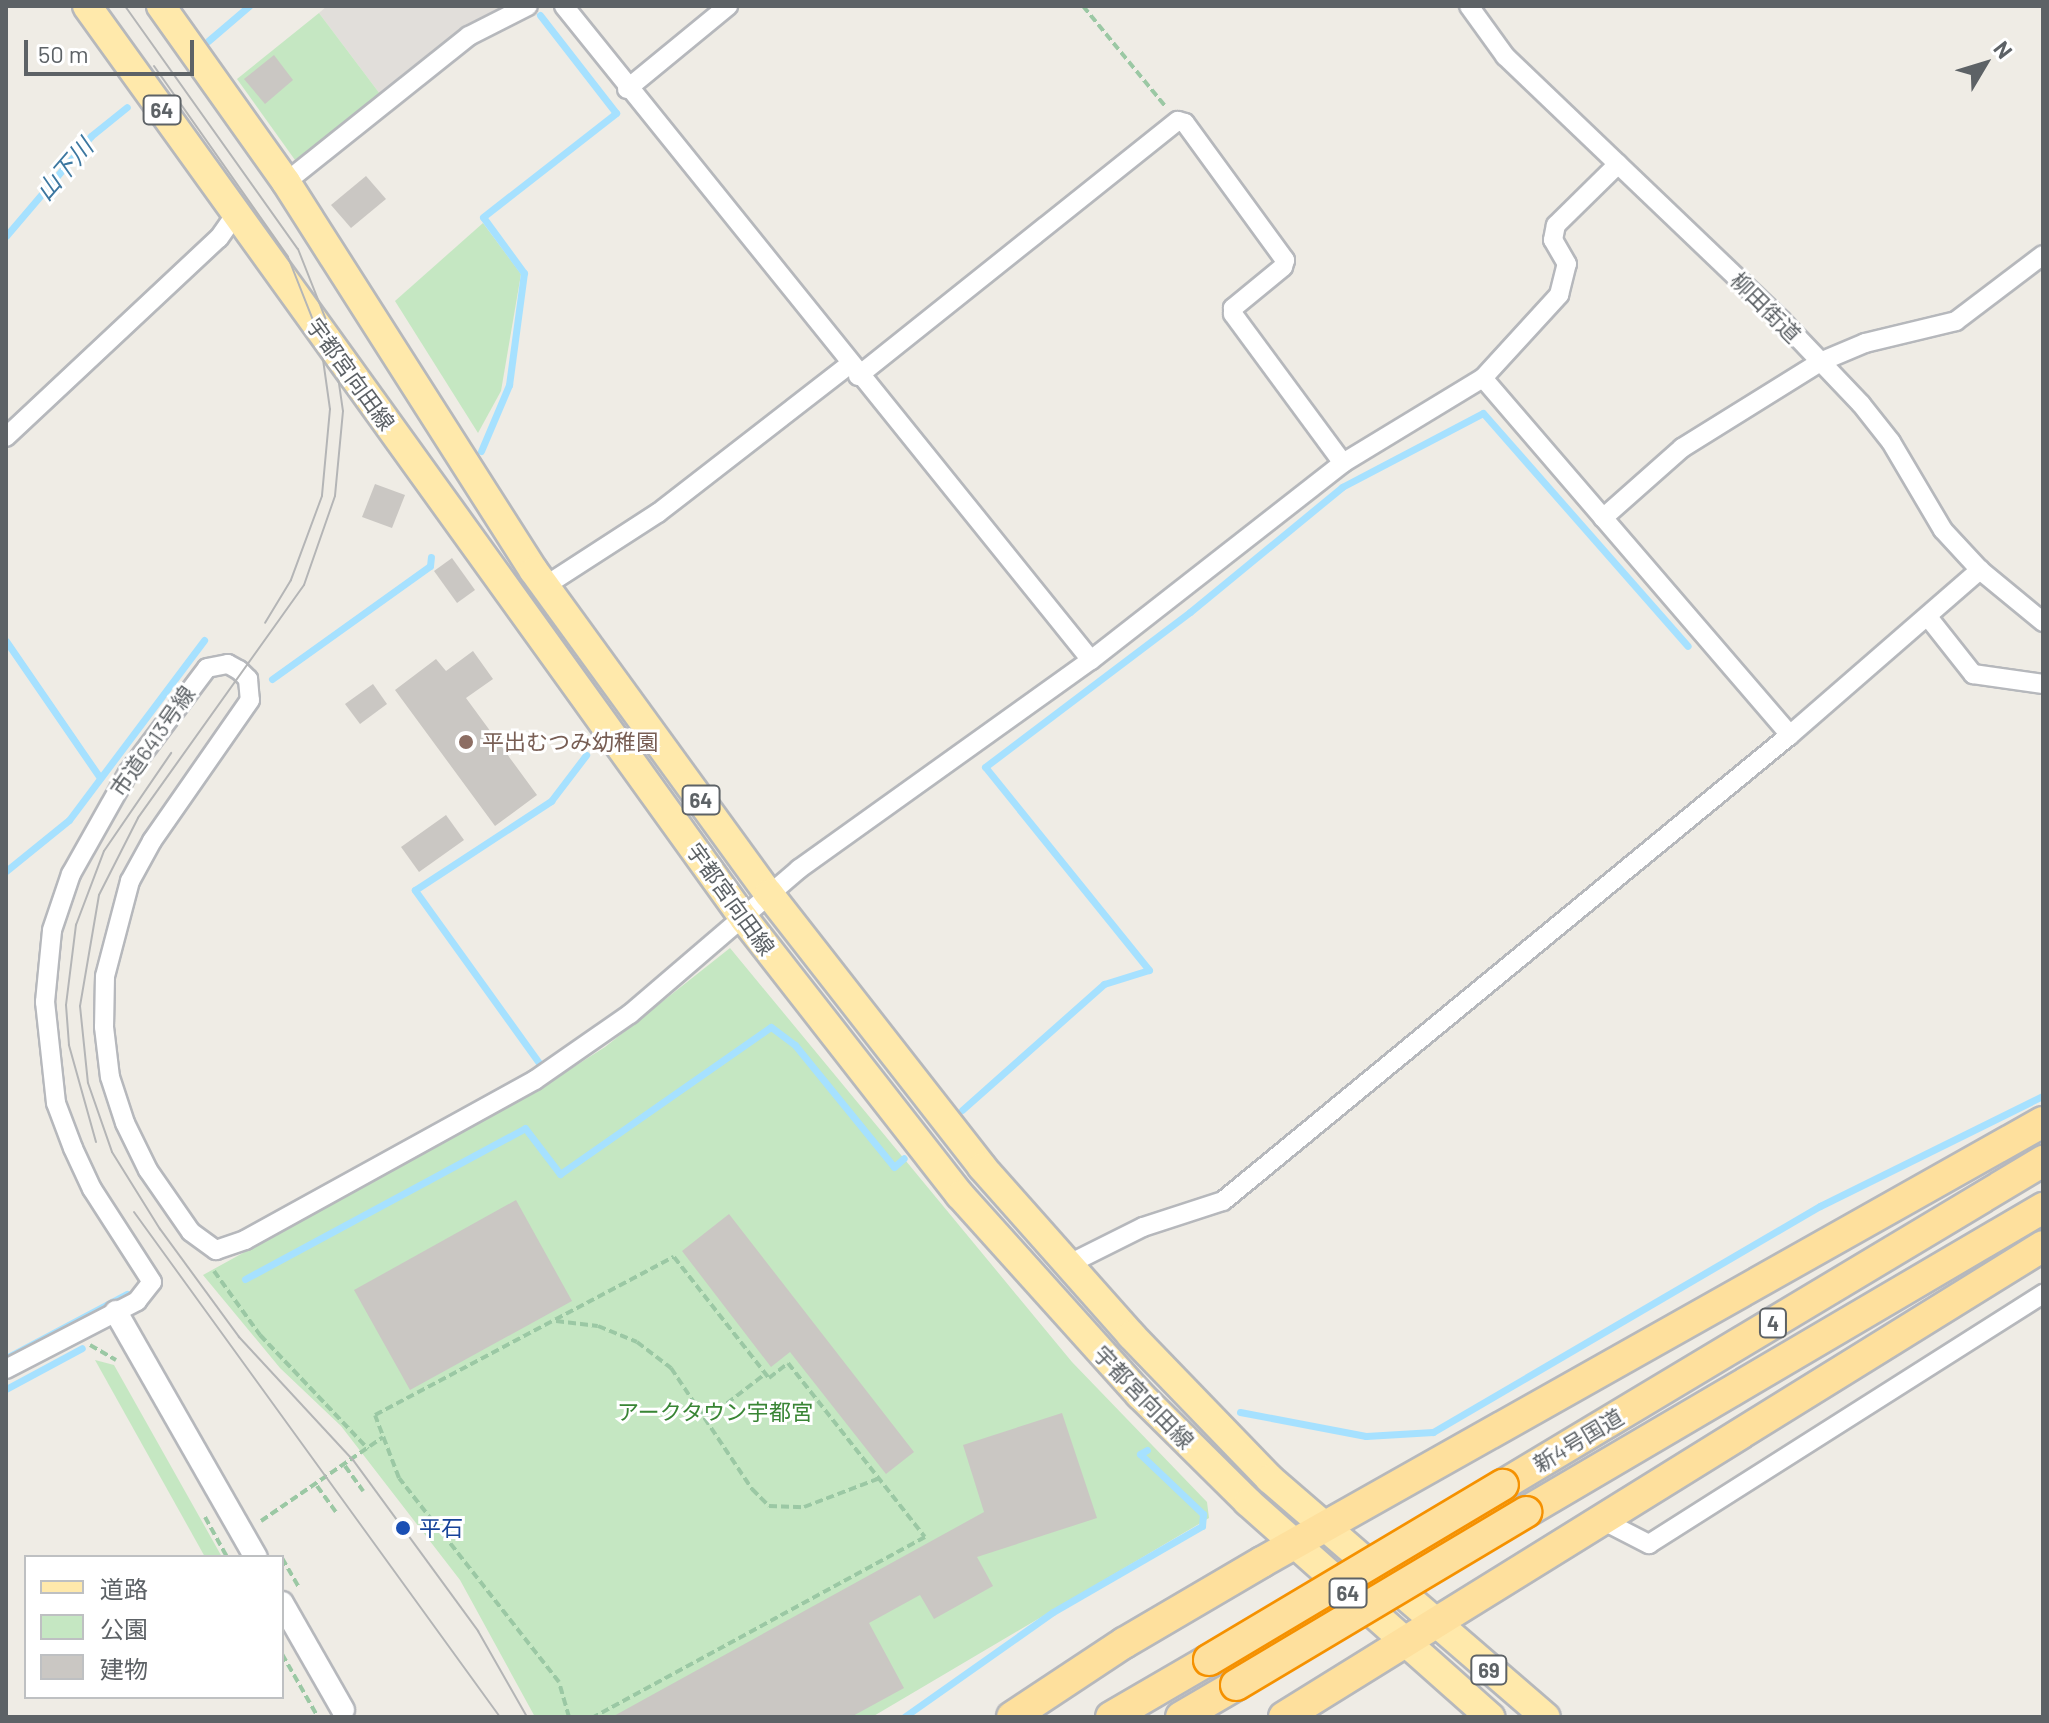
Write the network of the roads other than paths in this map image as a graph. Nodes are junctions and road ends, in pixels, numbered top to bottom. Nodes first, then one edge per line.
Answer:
1 (87, 6) edge
2 (161, 6) edge
3 (528, 6) edge
4 (564, 6) edge
5 (728, 6) edge
6 (1469, 6) edge
7 (627, 89) junction
8 (1618, 164) junction
9 (286, 182) junction
10 (236, 214) junction
11 (2043, 255) edge
12 (1820, 362) junction
13 (854, 370) junction
14 (1483, 378) junction
15 (6, 437) edge
16 (1343, 463) junction
17 (1603, 518) junction
18 (1980, 570) junction
19 (545, 586) junction
20 (1928, 617) junction
21 (2043, 622) edge
22 (1091, 660) junction
23 (2043, 684) edge
24 (1790, 735) junction
25 (769, 894) junction
26 (745, 920) junction
27 (2043, 1122) edge
28 (2043, 1161) edge
29 (2043, 1208) edge
30 (2043, 1246) edge
31 (1067, 1265) junction
32 (2043, 1294) edge
33 (116, 1312) junction
34 (6, 1369) edge
35 (1602, 1520) junction
36 (1325, 1527) junction
37 (1294, 1544) junction
38 (255, 1555) edge
39 (284, 1607) edge
40 (1432, 1623) junction
41 (1402, 1642) junction
42 (340, 1715) edge
43 (1012, 1717) edge
44 (1111, 1717) edge
45 (1181, 1717) edge
46 (1284, 1717) edge
47 (1490, 1717) edge
48 (1546, 1717) edge

1 - 10 main road, 宇都宮向田線 / 64
2 - 9 main road, 宇都宮向田線 / 64
3 - 9 street
4 - 7 street
5 - 7 street
6 - 8 street, 柳田街道
7 - 13 street
8 - 12 street, 柳田街道
8 - 14 street
9 - 19 main road, 宇都宮向田線 / 64
10 - 15 street
10 - 26 main road, 宇都宮向田線 / 64
11 - 12 street
12 - 17 street
12 - 18 street, 柳田街道
13 - 16 street
13 - 19 street
13 - 22 street
14 - 16 street
14 - 17 street
16 - 22 street
17 - 24 street
18 - 20 street
18 - 21 street, 柳田街道
19 - 25 main road, 宇都宮向田線 / 64
20 - 23 street
20 - 24 street
22 - 25 street
24 - 31 street
25 - 26 street
25 - 31 main road, 宇都宮向田線 / 64
26 - 33 street, 市道6413号線
26 - 37 main road, 宇都宮向田線 / 64
27 - 36 highway
28 - 44 highway, 新4号国道 / 4, bridge
29 - 45 highway, 新4号国道 / 4, bridge
30 - 35 highway
31 - 36 main road, 宇都宮向田線 / 64
32 - 35 street
33 - 34 street
33 - 38 street
35 - 40 highway
36 - 37 highway
36 - 40 main road, 宇都宮向田線 / 64
37 - 41 main road, 宇都宮向田線 / 64
37 - 43 highway
39 - 42 street
40 - 41 highway
40 - 48 main road, 69
41 - 46 highway
41 - 47 main road, 69

